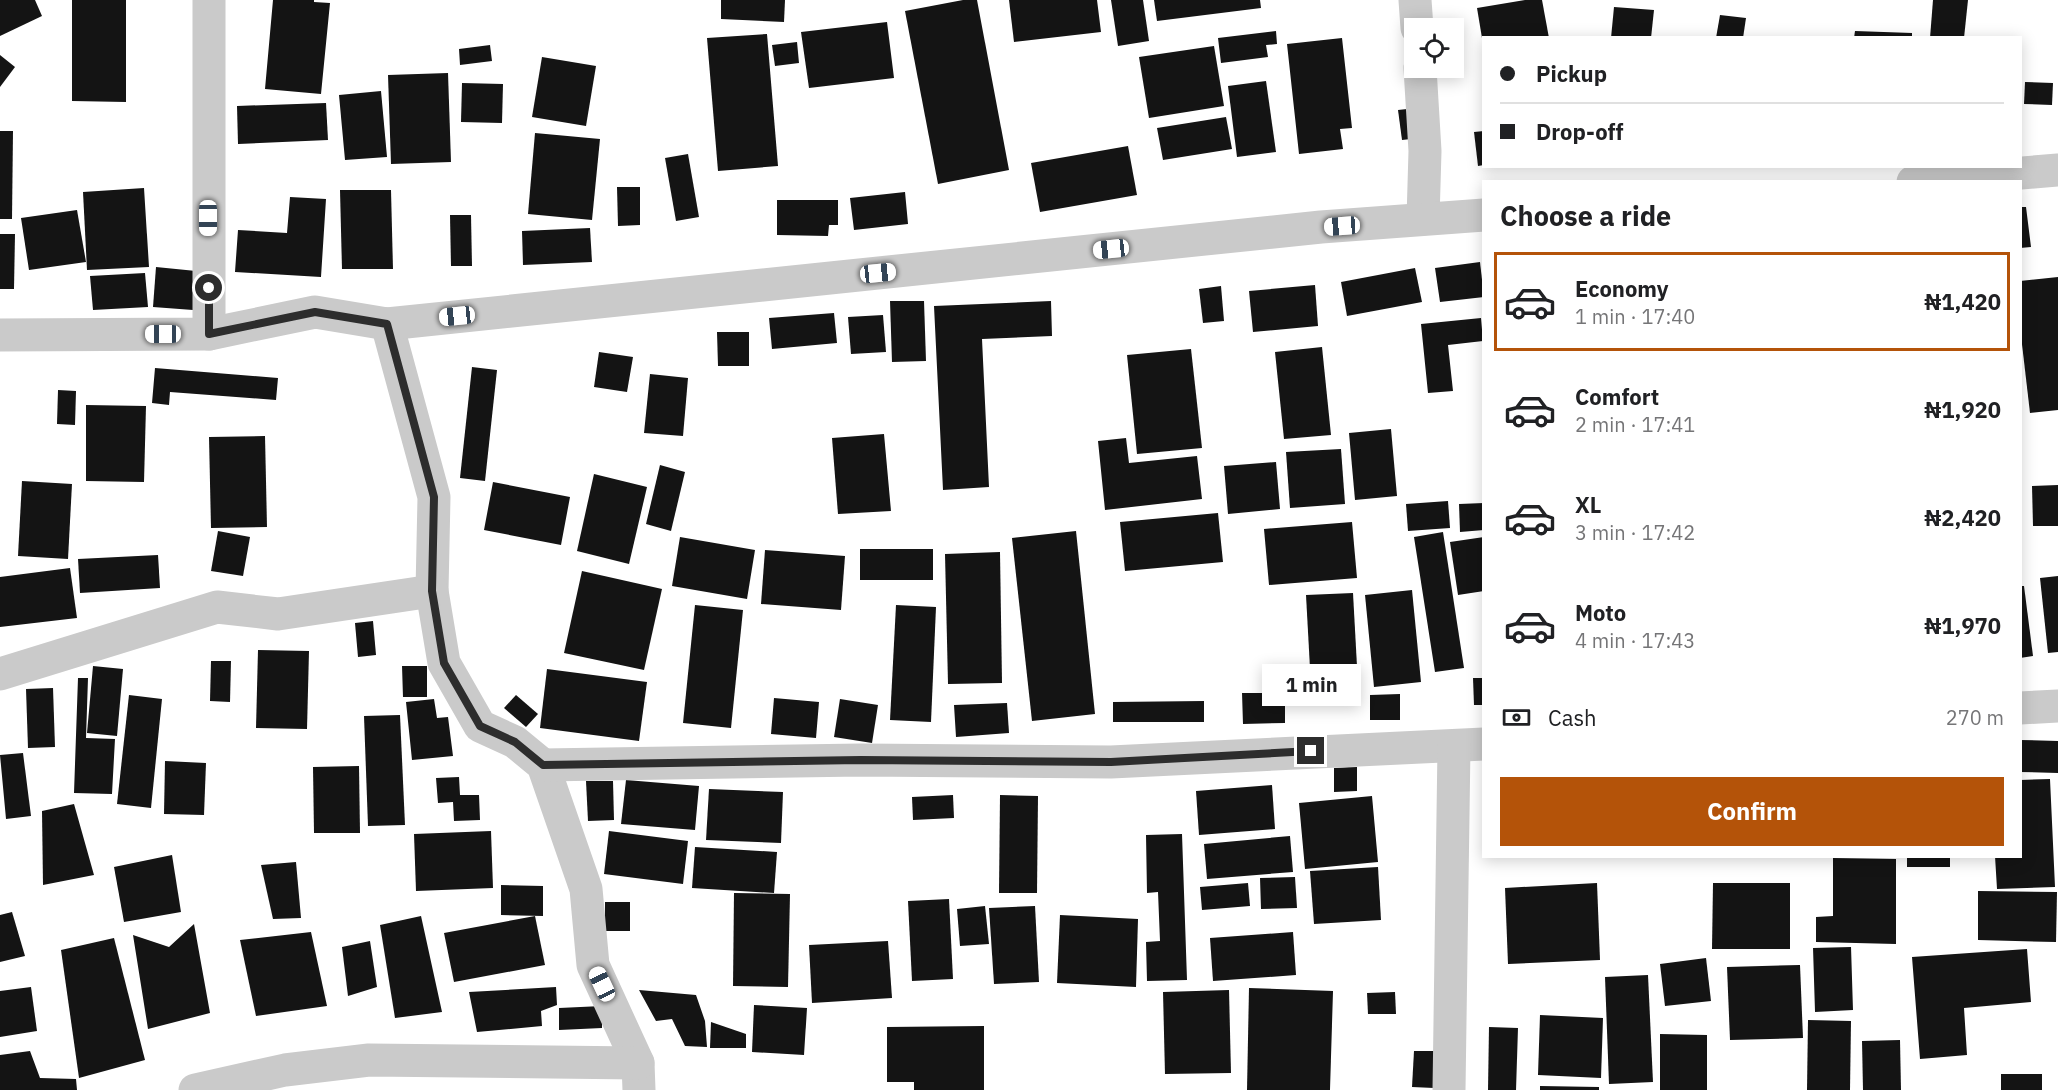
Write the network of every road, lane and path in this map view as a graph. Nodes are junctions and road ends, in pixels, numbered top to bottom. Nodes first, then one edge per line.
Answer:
1 (209, 0) edge
2 (1415, 0) edge
3 (1416, 18) edge
4 (1421, 78) edge
5 (2058, 170) edge
6 (1937, 180) edge
7 (1482, 214) edge
8 (1423, 219) junction
9 (387, 324) junction
10 (209, 334) junction
11 (0, 335) edge
12 (432, 591) junction
13 (0, 674) edge
14 (2058, 706) edge
15 (2022, 708) edge
16 (1469, 745) edge
17 (543, 765) junction
18 (638, 1077) edge
19 (195, 1090) edge
20 (1449, 1090) edge

1 - 10 street
2 - 3 street
4 - 8 street
5 - 6 street
7 - 8 street
8 - 9 street
9 - 10 street
9 - 12 street
10 - 11 street
12 - 13 street
12 - 17 street
14 - 15 street
16 - 17 street
16 - 20 street
17 - 18 street
18 - 19 street

